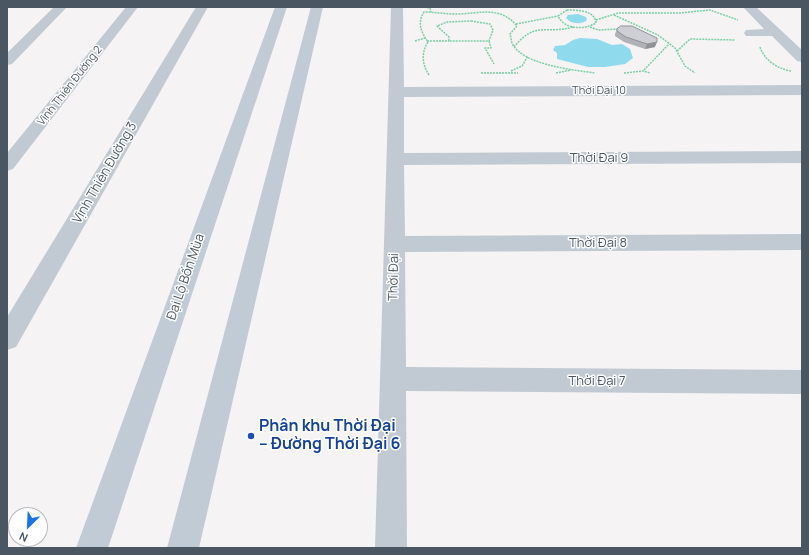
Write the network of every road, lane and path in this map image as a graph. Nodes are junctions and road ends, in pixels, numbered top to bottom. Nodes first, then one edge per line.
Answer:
1 (61, 7) edge
2 (132, 7) edge
3 (202, 7) edge
4 (281, 7) edge
5 (317, 7) edge
6 (397, 7) edge
7 (424, 7) edge
8 (572, 7) edge
9 (749, 7) edge
10 (573, 10) junction
11 (431, 12) junction
12 (613, 14) junction
13 (558, 16) junction
14 (596, 20) junction
15 (740, 20) dead end
16 (516, 24) junction
17 (573, 27) junction
18 (589, 27) junction
19 (642, 27) junction
20 (626, 29) edge
21 (644, 32) edge
22 (776, 32) junction
23 (751, 33) dead end
24 (656, 38) edge
25 (663, 39) junction
26 (736, 40) dead end
27 (427, 41) junction
28 (449, 41) junction
29 (489, 41) junction
30 (669, 44) junction
31 (760, 45) dead end
32 (514, 47) junction
33 (677, 51) junction
34 (528, 56) junction
35 (802, 58) edge
36 (7, 60) edge
37 (494, 64) dead end
38 (571, 70) junction
39 (643, 71) junction
40 (505, 72) junction
41 (795, 72) dead end
42 (595, 73) dead end
43 (618, 73) dead end
44 (650, 73) dead end
45 (477, 74) dead end
46 (524, 74) dead end
47 (692, 75) dead end
48 (435, 76) dead end
49 (550, 76) dead end
50 (802, 90) edge
51 (396, 92) junction
52 (802, 158) edge
53 (395, 159) junction
54 (7, 165) edge
55 (802, 242) edge
56 (394, 244) junction
57 (7, 339) edge
58 (392, 379) junction
59 (802, 382) edge
60 (92, 548) edge
61 (183, 548) edge
62 (391, 548) edge

1 - 36 street
2 - 54 street, Vịnh Thiên Đường 2
3 - 57 street, Vịnh Thiên Đường 3
4 - 60 main road, Đại Lộ Bốn Mùa
5 - 61 main road
6 - 51 street, Thời Đại
7 - 11 path
8 - 10 path
9 - 22 street
10 - 13 path
10 - 14 path
11 - 16 path
11 - 27 path
12 - 14 path
12 - 15 path
12 - 19 path
13 - 16 path
13 - 17 path
14 - 18 path
16 - 32 path
17 - 18 path
17 - 32 path
18 - 20 path
19 - 21 path
19 - 25 path
22 - 23 street
22 - 35 street
24 - 25 path
25 - 30 path
26 - 33 path
27 - 28 path
27 - 48 path
28 - 29 path
28 - 29 path
29 - 37 path
30 - 33 path
30 - 39 path
31 - 41 path
32 - 34 path
33 - 47 path
34 - 38 path
34 - 40 path
38 - 42 path
38 - 49 path
39 - 43 path
39 - 44 path
40 - 45 path
40 - 46 path
50 - 51 street, Thời Đại 10
51 - 53 street, Thời Đại
52 - 53 street, Thời Đại 9
53 - 56 street, Thời Đại
55 - 56 street, Thời Đại 8
56 - 58 street, Thời Đại
58 - 59 street, Thời Đại 7
58 - 62 street, Thời Đại

